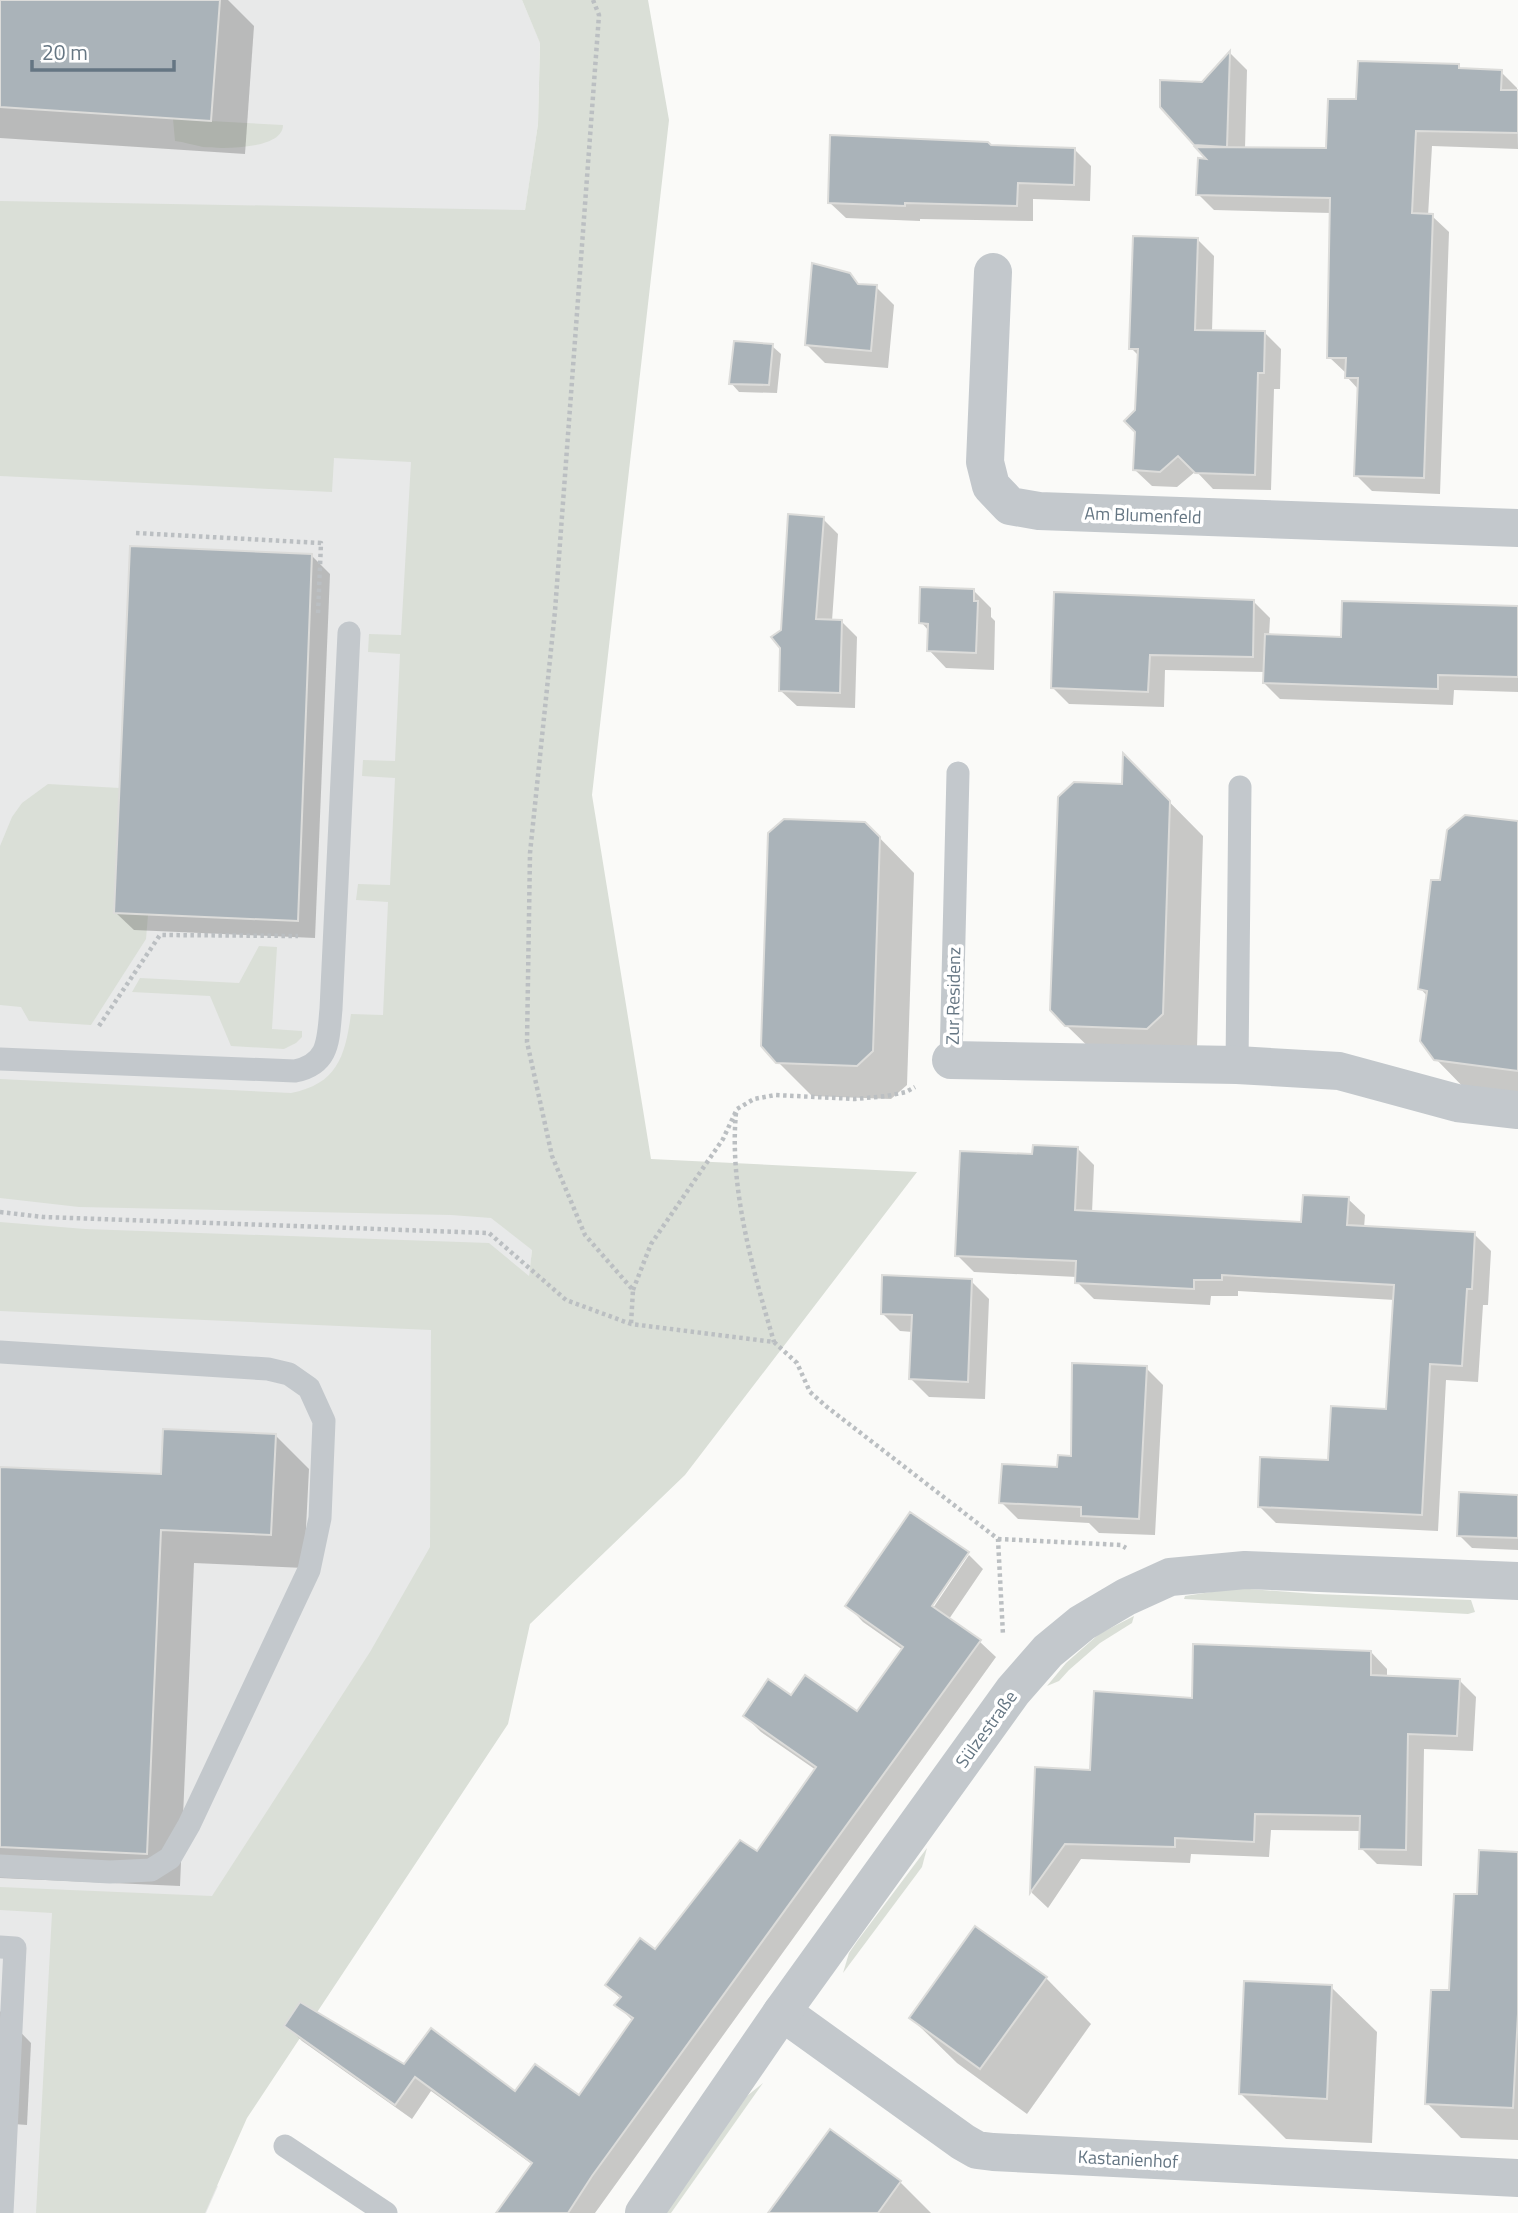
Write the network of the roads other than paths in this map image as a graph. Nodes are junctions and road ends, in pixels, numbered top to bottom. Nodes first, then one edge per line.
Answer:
1 (993, 272) dead end
2 (1518, 528) edge
3 (349, 633) dead end
4 (958, 772) dead end
5 (1240, 787) dead end
6 (0, 1059) edge
7 (951, 1060) joint
8 (1237, 1065) junction
9 (1518, 1110) edge
10 (0, 1352) edge
11 (1518, 1581) edge
12 (0, 1866) edge
13 (0, 1947) edge
14 (782, 2012) junction
15 (285, 2146) dead end
16 (2, 2173) edge
17 (1518, 2178) edge
18 (2, 2213) edge
19 (386, 2213) edge
20 (644, 2213) edge

1 - 2 street, Am Blumenfeld
3 - 6 lane
4 - 7 lane, Zur Residenz
5 - 8 lane
7 - 8 street, Zur Residenz
8 - 9 street, Zur Residenz
10 - 12 lane
11 - 14 street, Sülzestraße
13 - 16 lane
14 - 17 street, Kastanienhof
14 - 20 street, Sülzestraße
15 - 19 lane
16 - 18 lane

